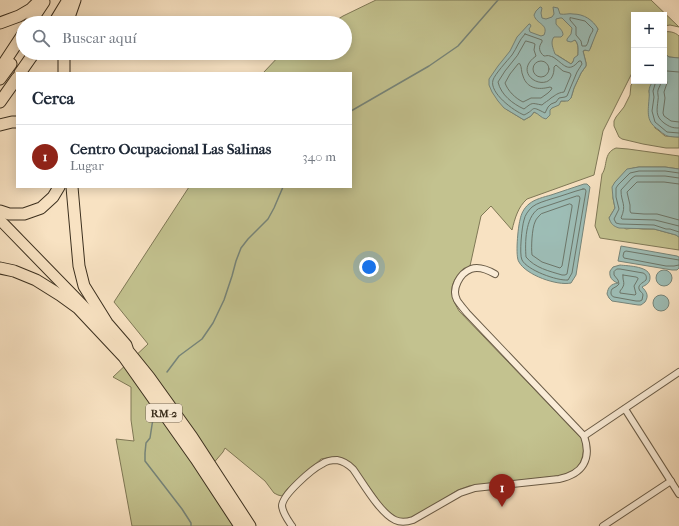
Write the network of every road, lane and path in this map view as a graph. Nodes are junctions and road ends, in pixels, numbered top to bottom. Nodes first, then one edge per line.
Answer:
1 (40, 0) edge
2 (46, 0) edge
3 (52, 0) edge
4 (68, 0) edge
5 (75, 0) edge
6 (19, 16) edge
7 (35, 16) edge
8 (42, 16) edge
9 (58, 16) edge
10 (69, 16) edge
11 (16, 17) edge
12 (0, 23) edge
13 (16, 45) edge
14 (16, 56) edge
15 (29, 60) edge
16 (64, 60) edge
17 (0, 69) edge
18 (21, 72) edge
19 (64, 72) edge
20 (16, 79) edge
21 (0, 80) edge
22 (0, 102) edge
23 (16, 122) edge
24 (0, 125) edge
25 (58, 188) edge
26 (72, 188) edge
27 (0, 211) edge
28 (0, 220) edge
29 (0, 230) edge
30 (0, 268) edge
31 (495, 274) dead end
32 (78, 308) junction
33 (128, 351) junction
34 (679, 372) edge
35 (625, 409) junction
36 (584, 436) junction
37 (671, 481) junction
38 (679, 494) edge
39 (240, 526) edge
40 (250, 526) edge
41 (292, 526) edge
42 (603, 526) edge

1 - 6 highway
2 - 7 highway
3 - 8 highway
4 - 9 highway
5 - 10 highway
11 - 12 highway
13 - 17 highway
14 - 21 highway
15 - 18 highway
16 - 19 highway
20 - 22 highway
23 - 24 highway
25 - 27 highway
26 - 33 highway
28 - 33 highway, RM-2
29 - 32 highway, RM-2
30 - 32 highway
31 - 36 street
32 - 39 highway, RM-2
33 - 40 highway, RM-2
34 - 35 street
35 - 36 street
35 - 37 street
36 - 41 street
37 - 38 street
37 - 42 street

